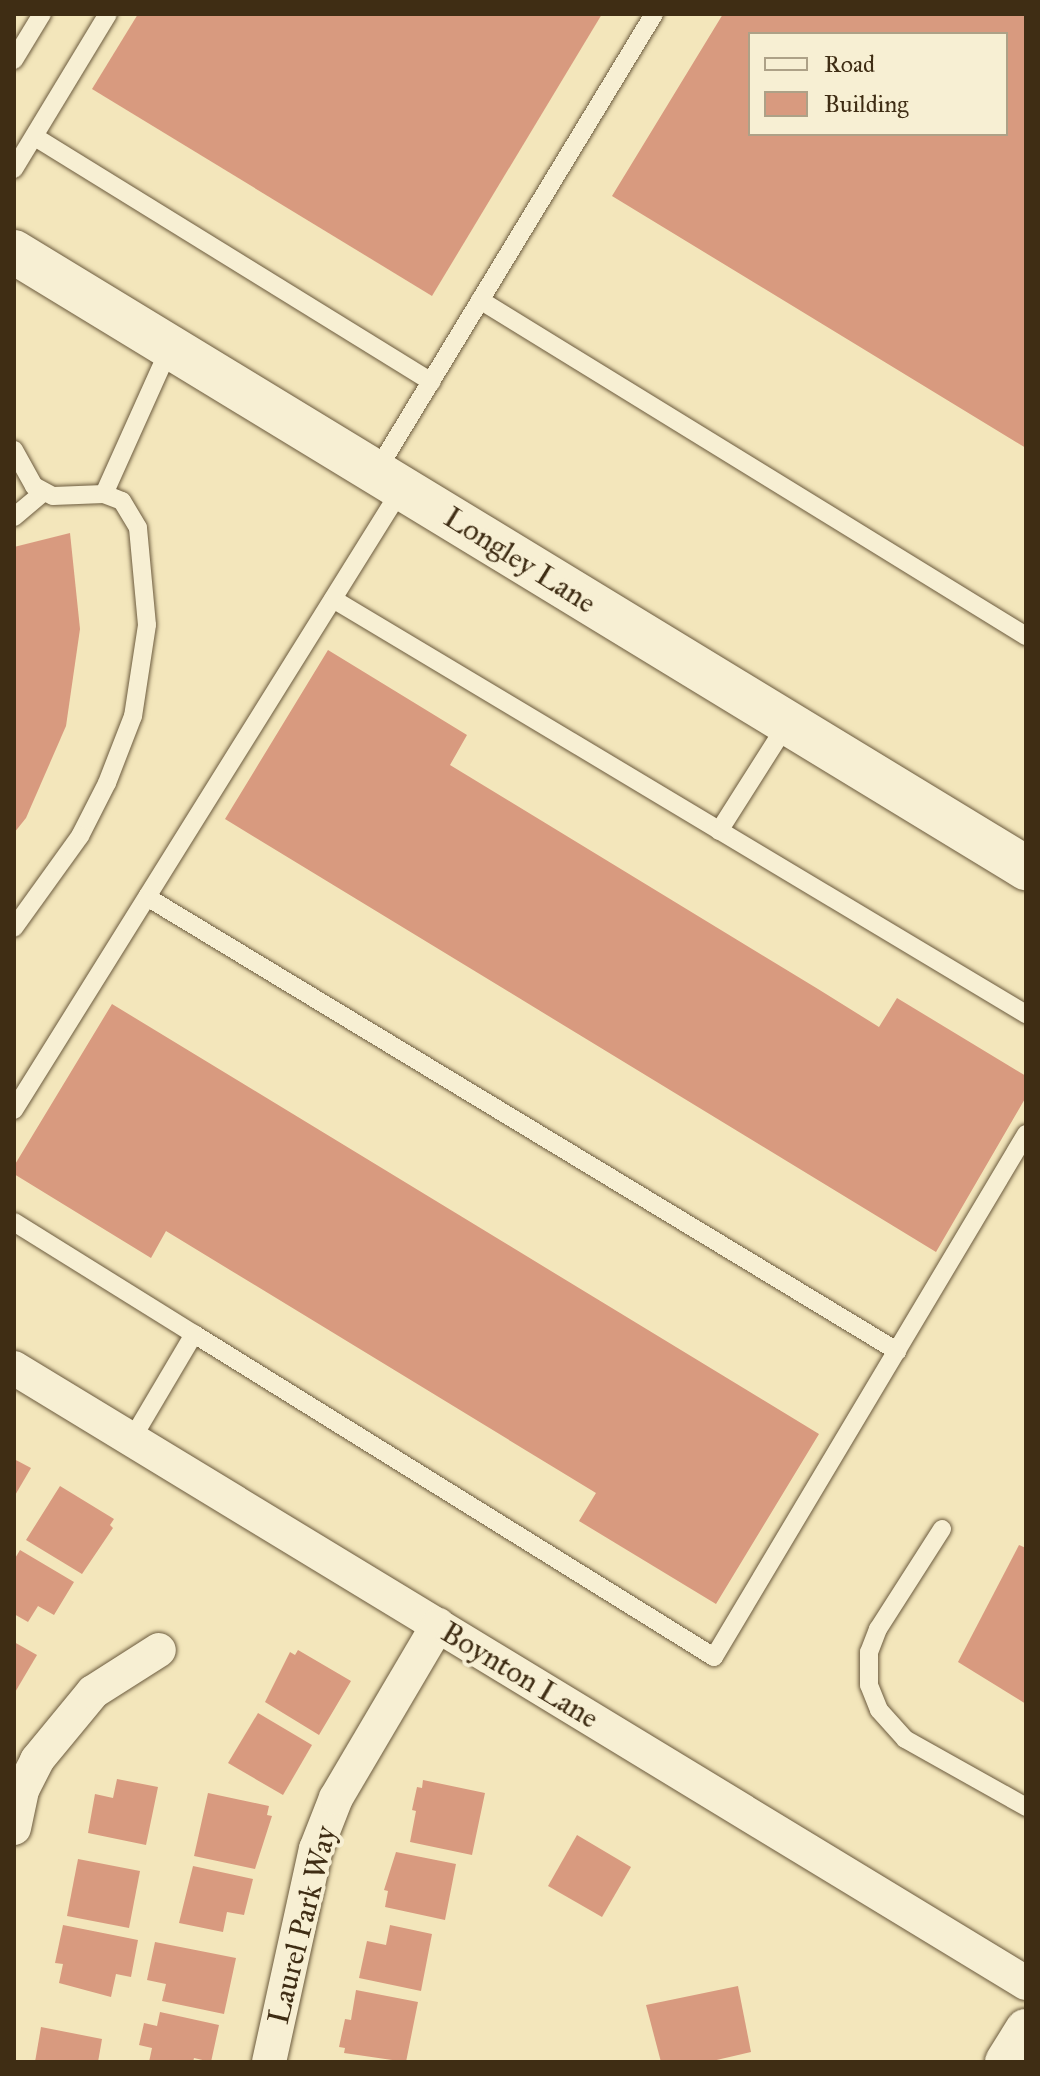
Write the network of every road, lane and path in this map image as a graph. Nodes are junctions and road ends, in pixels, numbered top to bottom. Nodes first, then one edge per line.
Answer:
1 (42, 14) edge
2 (108, 14) edge
3 (654, 14) edge
4 (14, 60) edge
5 (35, 137) junction
6 (14, 169) edge
7 (14, 252) edge
8 (480, 300) junction
9 (170, 347) junction
10 (431, 382) junction
11 (14, 450) edge
12 (389, 480) junction
13 (44, 492) junction
14 (104, 494) junction
15 (14, 517) edge
16 (333, 599) junction
17 (1026, 636) edge
18 (787, 724) junction
19 (719, 831) junction
20 (1026, 868) edge
21 (147, 897) junction
22 (14, 928) edge
23 (1026, 1014) edge
24 (14, 1110) edge
25 (1026, 1134) edge
26 (14, 1222) edge
27 (194, 1334) junction
28 (897, 1351) junction
29 (14, 1368) edge
30 (132, 1439) junction
31 (942, 1529) dead end
32 (438, 1625) junction
33 (159, 1650) dead end
34 (1026, 1807) edge
35 (14, 1828) edge
36 (1026, 1983) edge
37 (1026, 2030) edge
38 (269, 2062) edge
39 (1006, 2062) edge

1 - 4 lane
2 - 5 lane
3 - 8 lane
5 - 6 lane
5 - 10 lane
7 - 9 main road, Longley Lane
8 - 10 lane
8 - 17 lane
9 - 12 main road, Longley Lane
9 - 14 lane
10 - 12 lane
11 - 13 lane
12 - 16 lane
12 - 18 main road, Longley Lane
13 - 14 lane
13 - 15 lane
14 - 22 lane
16 - 19 lane
16 - 21 lane
18 - 19 lane
18 - 20 main road, Longley Lane
19 - 23 lane
21 - 24 lane
21 - 28 lane
25 - 28 lane
26 - 27 lane
27 - 28 lane
27 - 30 lane
29 - 30 street, Boynton Lane
30 - 32 street, Boynton Lane
31 - 34 lane
32 - 36 street, Boynton Lane
32 - 38 street, Laurel Park Way
33 - 35 street
37 - 39 street

